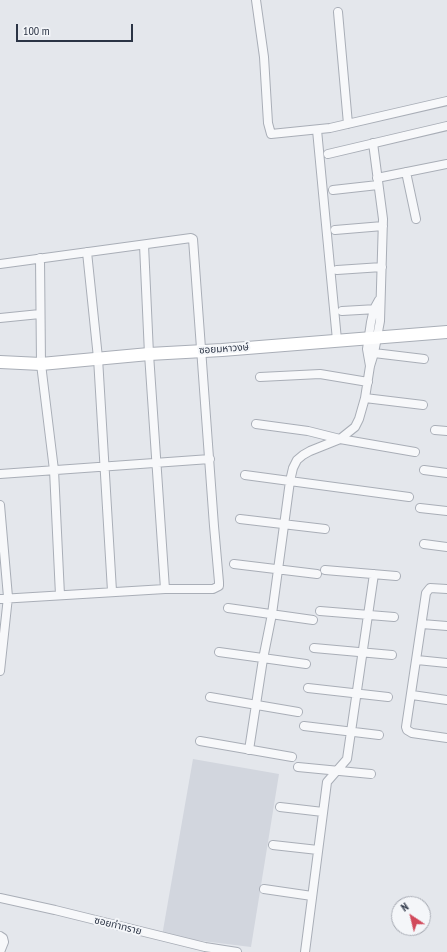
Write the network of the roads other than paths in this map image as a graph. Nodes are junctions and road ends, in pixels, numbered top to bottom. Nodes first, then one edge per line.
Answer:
1 (256, 0) edge
2 (338, 12) dead end
3 (447, 101) edge
4 (348, 124) junction
5 (447, 126) edge
6 (317, 130) junction
7 (373, 143) junction
8 (328, 154) dead end
9 (446, 167) edge
10 (406, 172) junction
11 (378, 182) junction
12 (333, 190) dead end
13 (416, 218) dead end
14 (383, 226) junction
15 (335, 230) dead end
16 (144, 245) junction
17 (87, 252) junction
18 (40, 258) junction
19 (0, 264) edge
20 (382, 267) junction
21 (338, 270) dead end
22 (377, 309) junction
23 (342, 311) dead end
24 (40, 314) junction
25 (0, 318) edge
26 (447, 332) edge
27 (373, 337) junction
28 (337, 340) junction
29 (202, 351) junction
30 (374, 353) junction
31 (149, 354) junction
32 (98, 358) junction
33 (424, 359) dead end
34 (0, 362) edge
35 (41, 364) junction
36 (370, 366) junction
37 (260, 377) dead end
38 (368, 382) junction
39 (365, 398) junction
40 (423, 405) dead end
41 (256, 424) dead end
42 (435, 430) dead end
43 (447, 431) edge
44 (340, 439) junction
45 (415, 452) dead end
46 (210, 459) junction
47 (157, 463) junction
48 (105, 466) junction
49 (54, 470) junction
50 (424, 470) dead end
51 (447, 473) edge
52 (0, 474) edge
53 (245, 475) dead end
54 (290, 481) junction
55 (409, 497) dead end
56 (0, 506) edge
57 (420, 508) dead end
58 (447, 511) edge
59 (240, 519) dead end
60 (285, 524) junction
61 (325, 528) dead end
62 (424, 544) dead end
63 (447, 547) edge
64 (234, 564) dead end
65 (278, 569) junction
66 (326, 570) dead end
67 (317, 574) dead end
68 (374, 574) junction
69 (396, 576) dead end
70 (164, 588) junction
71 (447, 589) edge
72 (112, 591) junction
73 (60, 595) junction
74 (6, 598) edge
75 (228, 608) dead end
76 (320, 611) dead end
77 (272, 614) junction
78 (368, 615) junction
79 (394, 617) dead end
80 (313, 620) dead end
81 (422, 624) junction
82 (447, 626) edge
83 (314, 648) dead end
84 (219, 652) dead end
85 (363, 652) junction
86 (392, 655) dead end
87 (263, 659) junction
88 (417, 660) junction
89 (447, 663) edge
90 (306, 664) dead end
91 (0, 671) edge
92 (308, 688) dead end
93 (356, 694) junction
94 (412, 695) junction
95 (210, 696) dead end
96 (388, 697) dead end
97 (447, 700) edge
98 (256, 705) junction
99 (298, 712) dead end
100 (304, 726) dead end
101 (351, 732) junction
102 (379, 735) dead end
103 (447, 738) edge
104 (200, 741) dead end
105 (249, 750) junction
106 (292, 757) dead end
107 (298, 767) dead end
108 (337, 771) junction
109 (371, 774) dead end
110 (280, 807) dead end
111 (323, 812) junction
112 (273, 845) dead end
113 (318, 850) junction
114 (264, 889) dead end
115 (312, 896) junction
116 (0, 898) edge
117 (0, 936) edge
118 (0, 952) edge
119 (237, 952) edge
120 (305, 952) edge

1 - 6 street
2 - 4 street
3 - 4 street
4 - 6 street
5 - 7 street
6 - 28 street
7 - 8 street
7 - 11 street
9 - 10 street
10 - 11 street
10 - 13 street
11 - 12 street
11 - 14 street
14 - 15 street
14 - 20 street
16 - 17 street
16 - 29 street
16 - 31 street
17 - 18 street
17 - 32 street
18 - 19 street
18 - 24 street
20 - 21 street
20 - 22 street
22 - 23 street
22 - 27 street
24 - 25 street
24 - 35 street
26 - 27 street, ซอยมหาวงษ์
27 - 28 street, ซอยมหาวงษ์
27 - 30 street
27 - 36 street
28 - 29 street, ซอยมหาวงษ์
29 - 31 street, ซอยมหาวงษ์
29 - 46 street
30 - 33 street
30 - 36 street
31 - 32 street, ซอยมหาวงษ์
31 - 47 street
32 - 35 street, ซอยมหาวงษ์
32 - 48 street
34 - 35 street, ซอยมหาวงษ์
35 - 49 street
36 - 38 street
37 - 38 street
38 - 39 street
39 - 40 street
39 - 44 street
41 - 44 street
42 - 43 street
44 - 45 street
44 - 54 street
46 - 47 street
46 - 70 street
47 - 48 street
47 - 70 street
48 - 49 street
48 - 72 street
49 - 52 street
49 - 73 street
50 - 51 street
53 - 54 street
54 - 55 street
54 - 60 street
56 - 74 street
57 - 58 street
59 - 60 street
60 - 61 street
60 - 65 street
62 - 63 street
64 - 65 street
65 - 67 street
65 - 77 street
66 - 68 street
68 - 69 street
68 - 78 street
70 - 72 street
71 - 81 street
72 - 73 street
73 - 74 street
74 - 91 street
75 - 77 street
76 - 78 street
77 - 80 street
77 - 87 street
78 - 79 street
78 - 85 street
81 - 82 street
81 - 88 street
83 - 85 street
84 - 87 street
85 - 86 street
85 - 93 street
87 - 90 street
87 - 98 street
88 - 89 street
88 - 94 street
92 - 93 street
93 - 96 street
93 - 101 street
94 - 97 street
94 - 103 street
95 - 98 street
98 - 99 street
98 - 105 street
100 - 101 street
101 - 102 street
101 - 108 street
104 - 105 street
105 - 106 street
107 - 108 street
108 - 109 street
108 - 111 street
110 - 111 street
111 - 113 street
112 - 113 street
113 - 115 street
114 - 115 street
115 - 120 street
116 - 119 street, ซอยท่าทราย
117 - 118 street

